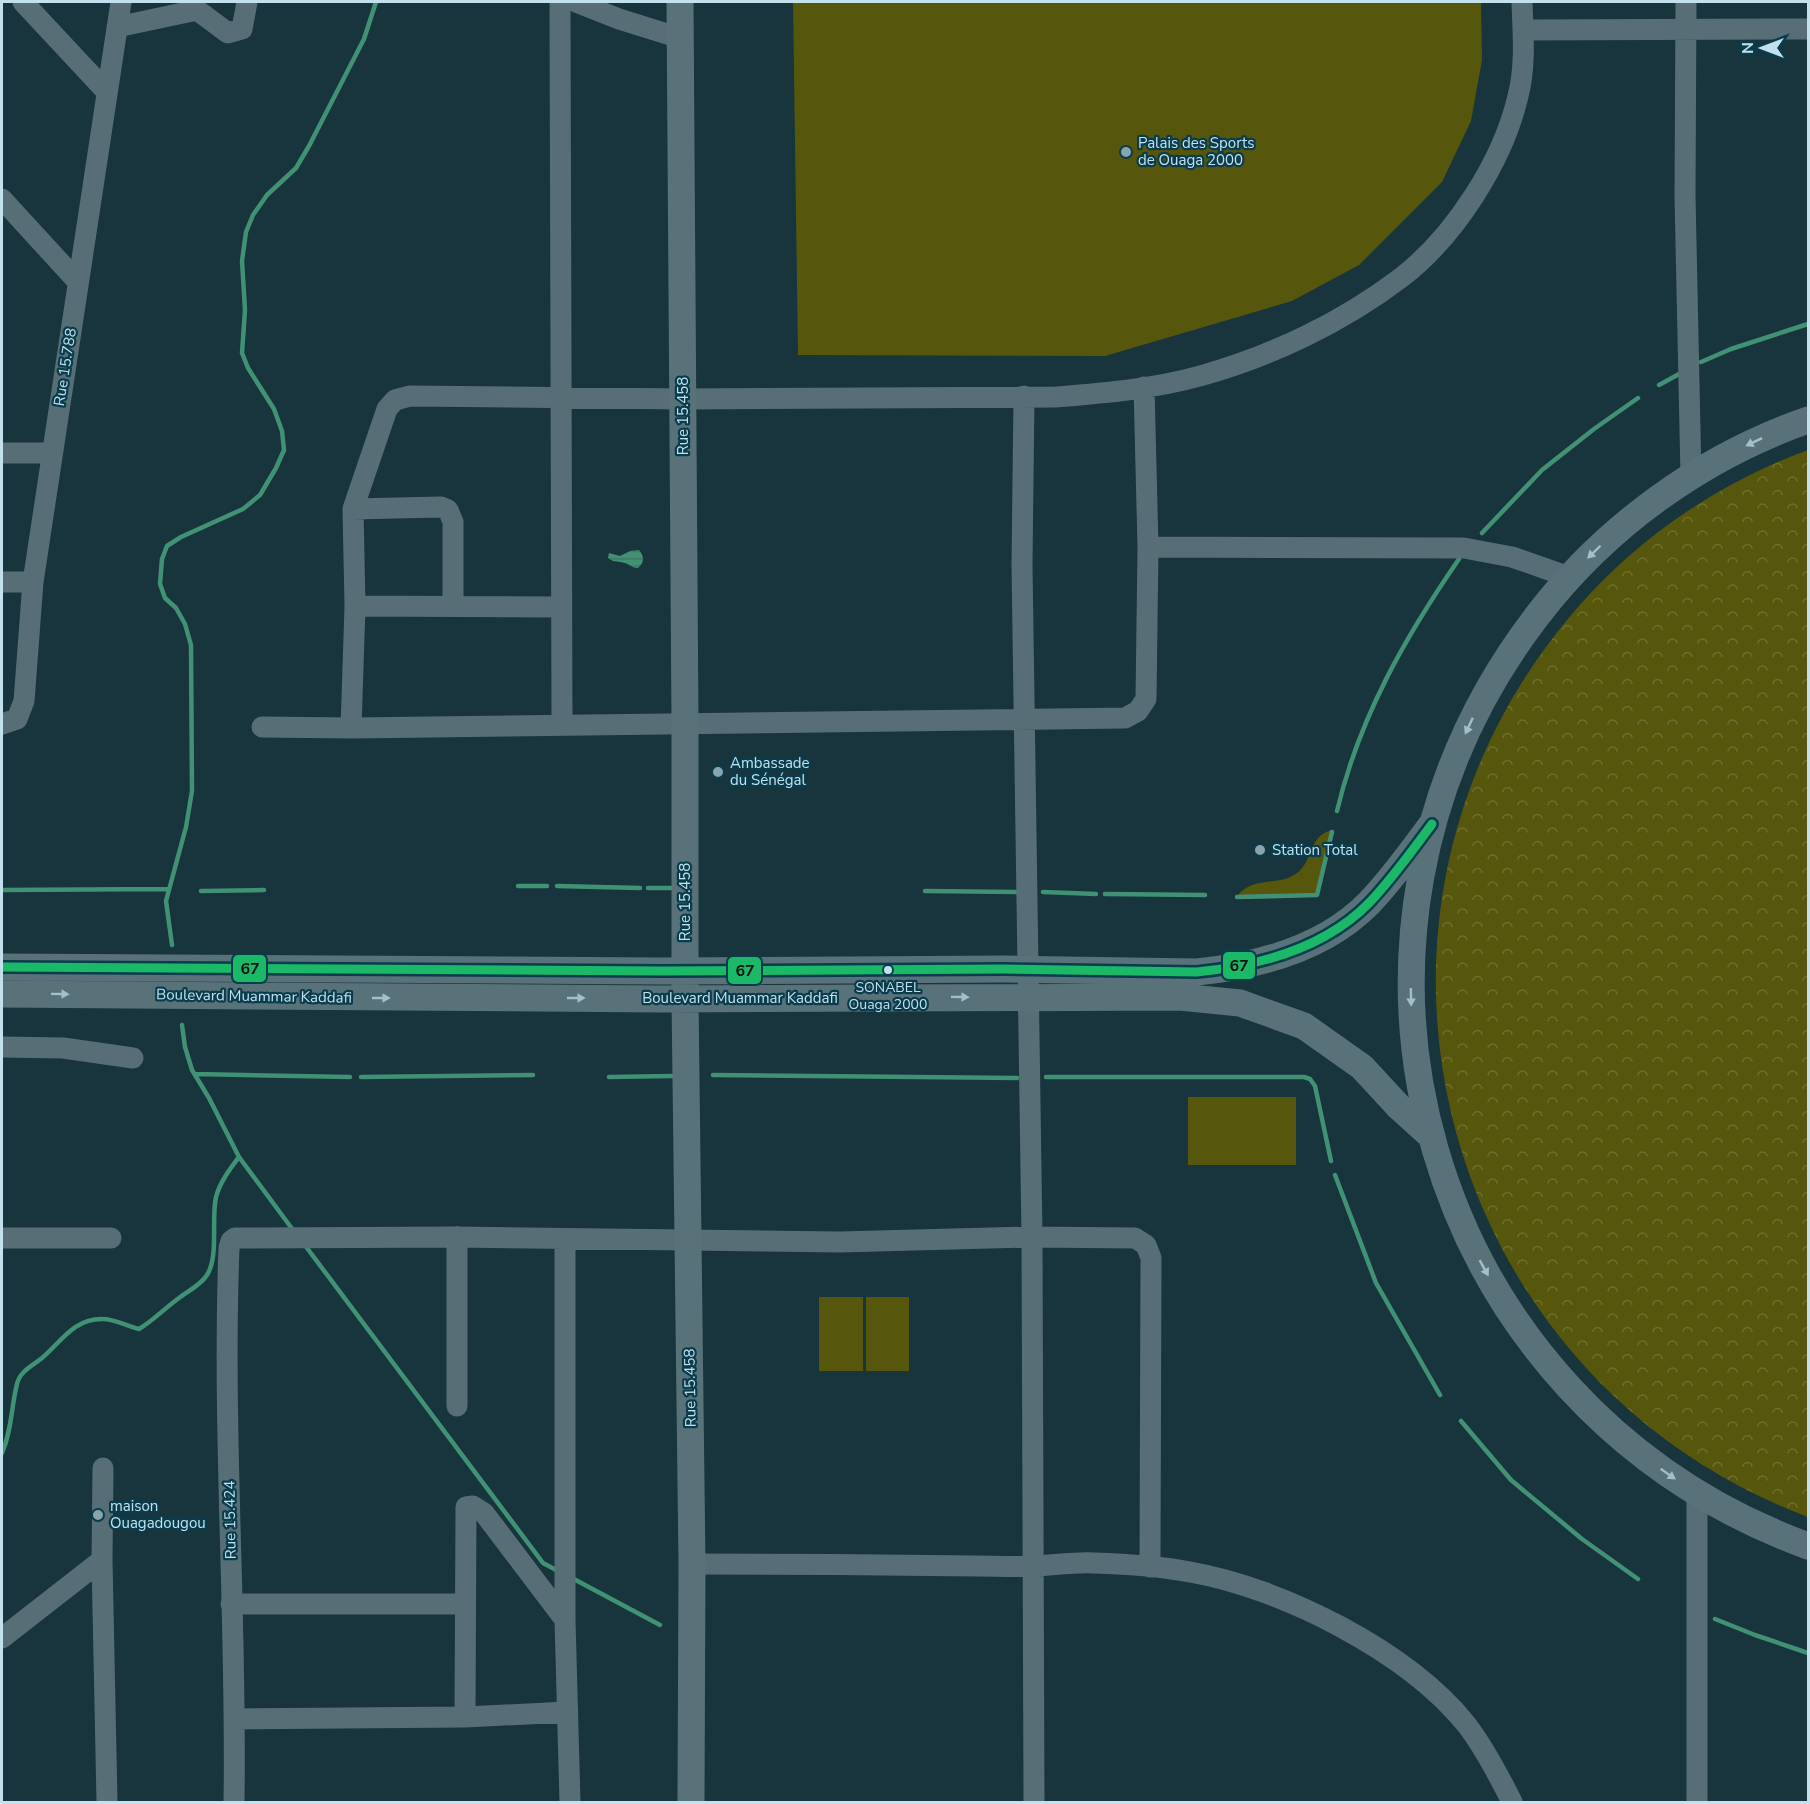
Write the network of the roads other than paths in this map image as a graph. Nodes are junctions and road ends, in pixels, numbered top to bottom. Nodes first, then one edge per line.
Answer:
1 (23, 2) edge
2 (121, 2) edge
3 (247, 2) edge
4 (560, 2) edge
5 (576, 2) edge
6 (680, 2) edge
7 (1522, 2) edge
8 (1686, 2) edge
9 (193, 6) edge
10 (117, 27) junction
11 (1686, 29) junction
12 (1809, 29) edge
13 (1522, 30) junction
14 (680, 38) junction
15 (107, 92) junction
16 (2, 199) edge
17 (9, 218) edge
18 (78, 282) junction
19 (1144, 387) junction
20 (1024, 396) junction
21 (561, 398) junction
22 (683, 399) junction
23 (1809, 420) edge
24 (2, 453) edge
25 (52, 453) junction
26 (1691, 477) junction
27 (353, 509) junction
28 (1148, 547) junction
29 (1569, 578) junction
30 (2, 582) edge
31 (33, 582) junction
32 (355, 606) junction
33 (453, 606) junction
34 (561, 606) junction
35 (1023, 720) junction
36 (686, 723) junction
37 (3, 724) edge
38 (562, 724) junction
39 (262, 727) dead end
40 (351, 728) junction
41 (1432, 824) junction
42 (2, 967) edge
43 (1028, 969) junction
44 (685, 971) junction
45 (2, 994) edge
46 (1028, 998) junction
47 (685, 999) junction
48 (2, 1047) edge
49 (133, 1058) dead end
50 (1431, 1136) junction
51 (457, 1237) junction
52 (1032, 1237) junction
53 (2, 1238) edge
54 (111, 1238) dead end
55 (565, 1239) junction
56 (688, 1240) junction
57 (457, 1406) dead end
58 (103, 1468) dead end
59 (1696, 1493) junction
60 (1809, 1546) edge
61 (102, 1560) junction
62 (692, 1564) junction
63 (1033, 1566) junction
64 (1150, 1567) junction
65 (231, 1604) junction
66 (464, 1604) junction
67 (565, 1620) junction
68 (2, 1638) edge
69 (567, 1713) junction
70 (465, 1717) junction
71 (235, 1719) junction
72 (107, 1803) edge
73 (234, 1803) edge
74 (570, 1803) edge
75 (691, 1803) edge
76 (1034, 1803) edge
77 (1512, 1803) edge
78 (1697, 1803) edge

1 - 15 street
2 - 10 street, Rue 15.788
3 - 9 street
4 - 21 street
5 - 14 street
6 - 14 main road, Rue 15.458
7 - 13 street
8 - 11 street
9 - 10 street
10 - 15 street, Rue 15.788
11 - 12 street
11 - 13 street
11 - 26 street
13 - 19 street
14 - 22 main road, Rue 15.458
15 - 18 street, Rue 15.788
16 - 17 street
17 - 18 street
18 - 25 street, Rue 15.788
19 - 20 street
19 - 28 street
20 - 22 street
20 - 35 street
21 - 22 street
21 - 27 street
21 - 34 street
22 - 36 main road, Rue 15.458
23 -> 26 main road
24 - 25 street
25 - 31 street, Rue 15.788
26 -> 29 main road
27 - 32 street
27 - 33 street
28 - 29 street
28 - 35 street
29 -> 41 main road
30 - 31 street
31 - 37 street, Rue 15.788
32 - 33 street
32 - 40 street
33 - 34 street
34 - 38 street
35 - 36 street
35 - 43 street
36 - 38 street
36 - 44 main road, Rue 15.458
38 - 40 street
39 - 40 street
41 - 43 main road, Boulevard Muammar Kaddafi
41 -> 50 main road
42 - 44 main road, Boulevard Muammar Kaddafi
43 - 44 main road, Boulevard Muammar Kaddafi
43 - 46 street
44 - 47 main road, Rue 15.458
45 -> 47 main road, Boulevard Muammar Kaddafi
47 -> 46 main road, Boulevard Muammar Kaddafi
46 - 50 main road, Boulevard Muammar Kaddafi
46 - 52 street
47 - 56 main road, Rue 15.458
48 - 49 street
50 -> 59 main road
51 - 55 street
51 - 57 street
51 - 65 street, Rue 15.424
52 - 56 street
52 - 63 street
52 - 64 street
53 - 54 street
55 - 56 street
55 - 67 street
56 - 62 main road, Rue 15.458
58 - 61 street
59 - 60 main road
59 - 78 street
61 - 68 street
61 - 72 street
62 - 63 street
62 - 75 main road, Rue 15.458
63 - 64 street
63 - 76 street
64 - 77 street
65 - 66 street
65 - 71 street, Rue 15.424
66 - 67 street
66 - 70 street
67 - 69 street
69 - 70 street
69 - 74 street
70 - 71 street
71 - 73 street, Rue 15.424

